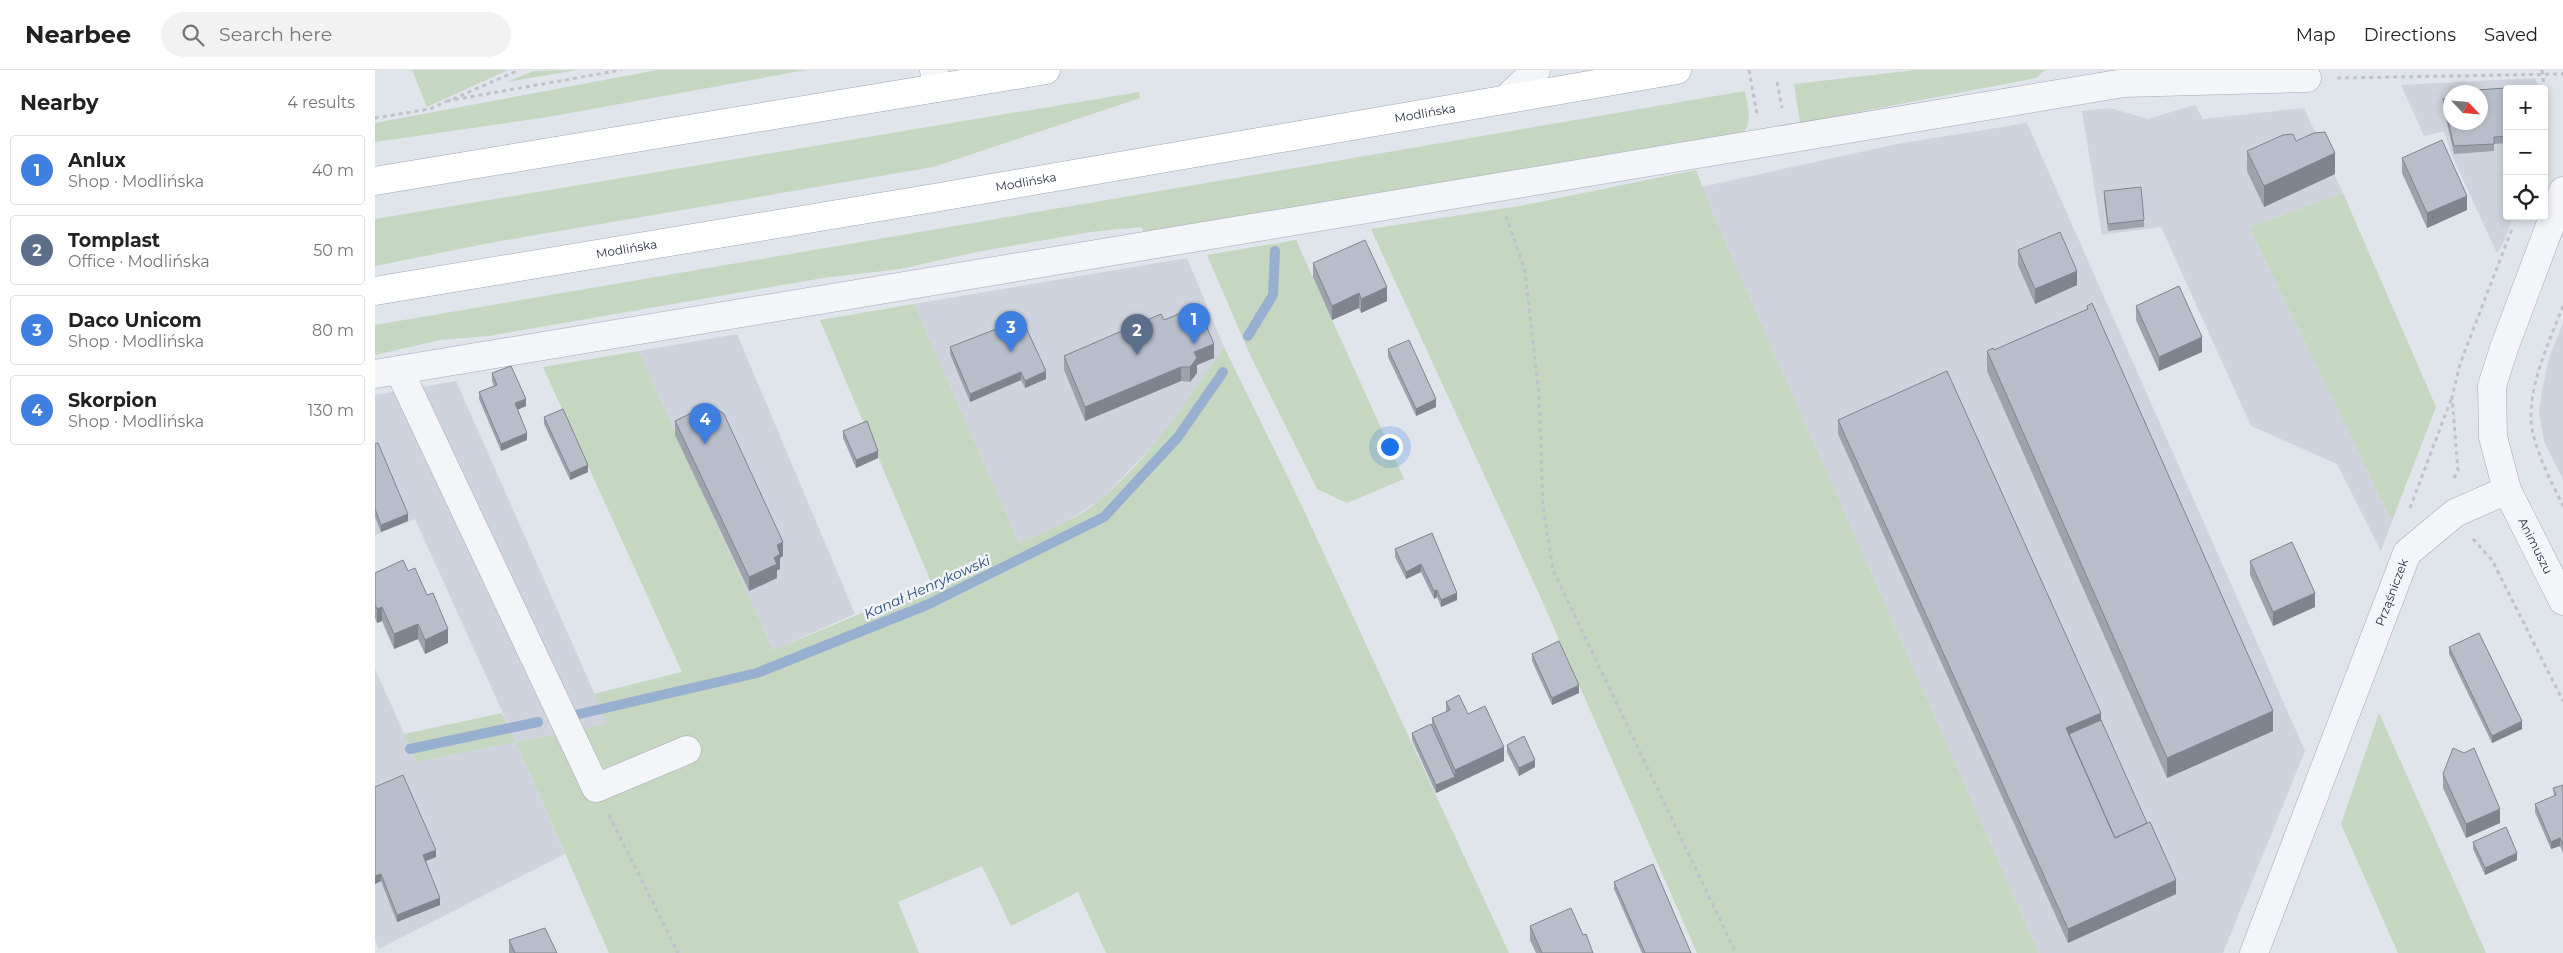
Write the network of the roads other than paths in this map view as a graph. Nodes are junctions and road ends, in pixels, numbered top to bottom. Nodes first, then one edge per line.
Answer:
1 (1046, 70) edge
2 (1536, 70) edge
3 (1677, 70) edge
4 (2307, 78) road end
5 (935, 79) edge
6 (2075, 81) edge
7 (1507, 98) junction
8 (375, 181) edge
9 (2563, 191) edge
10 (375, 291) edge
11 (387, 372) edge
12 (2507, 490) junction
13 (2563, 601) edge
14 (687, 750) dead end
15 (2254, 953) edge

1 - 5 main road
2 - 7 street
3 - 7 main road, Modlińska
4 - 6 street
5 - 8 main road
6 - 11 street
7 - 10 main road, Modlińska
9 - 12 street
11 - 14 street
12 - 13 street, Animuszu
12 - 15 street, Prząśniczek

